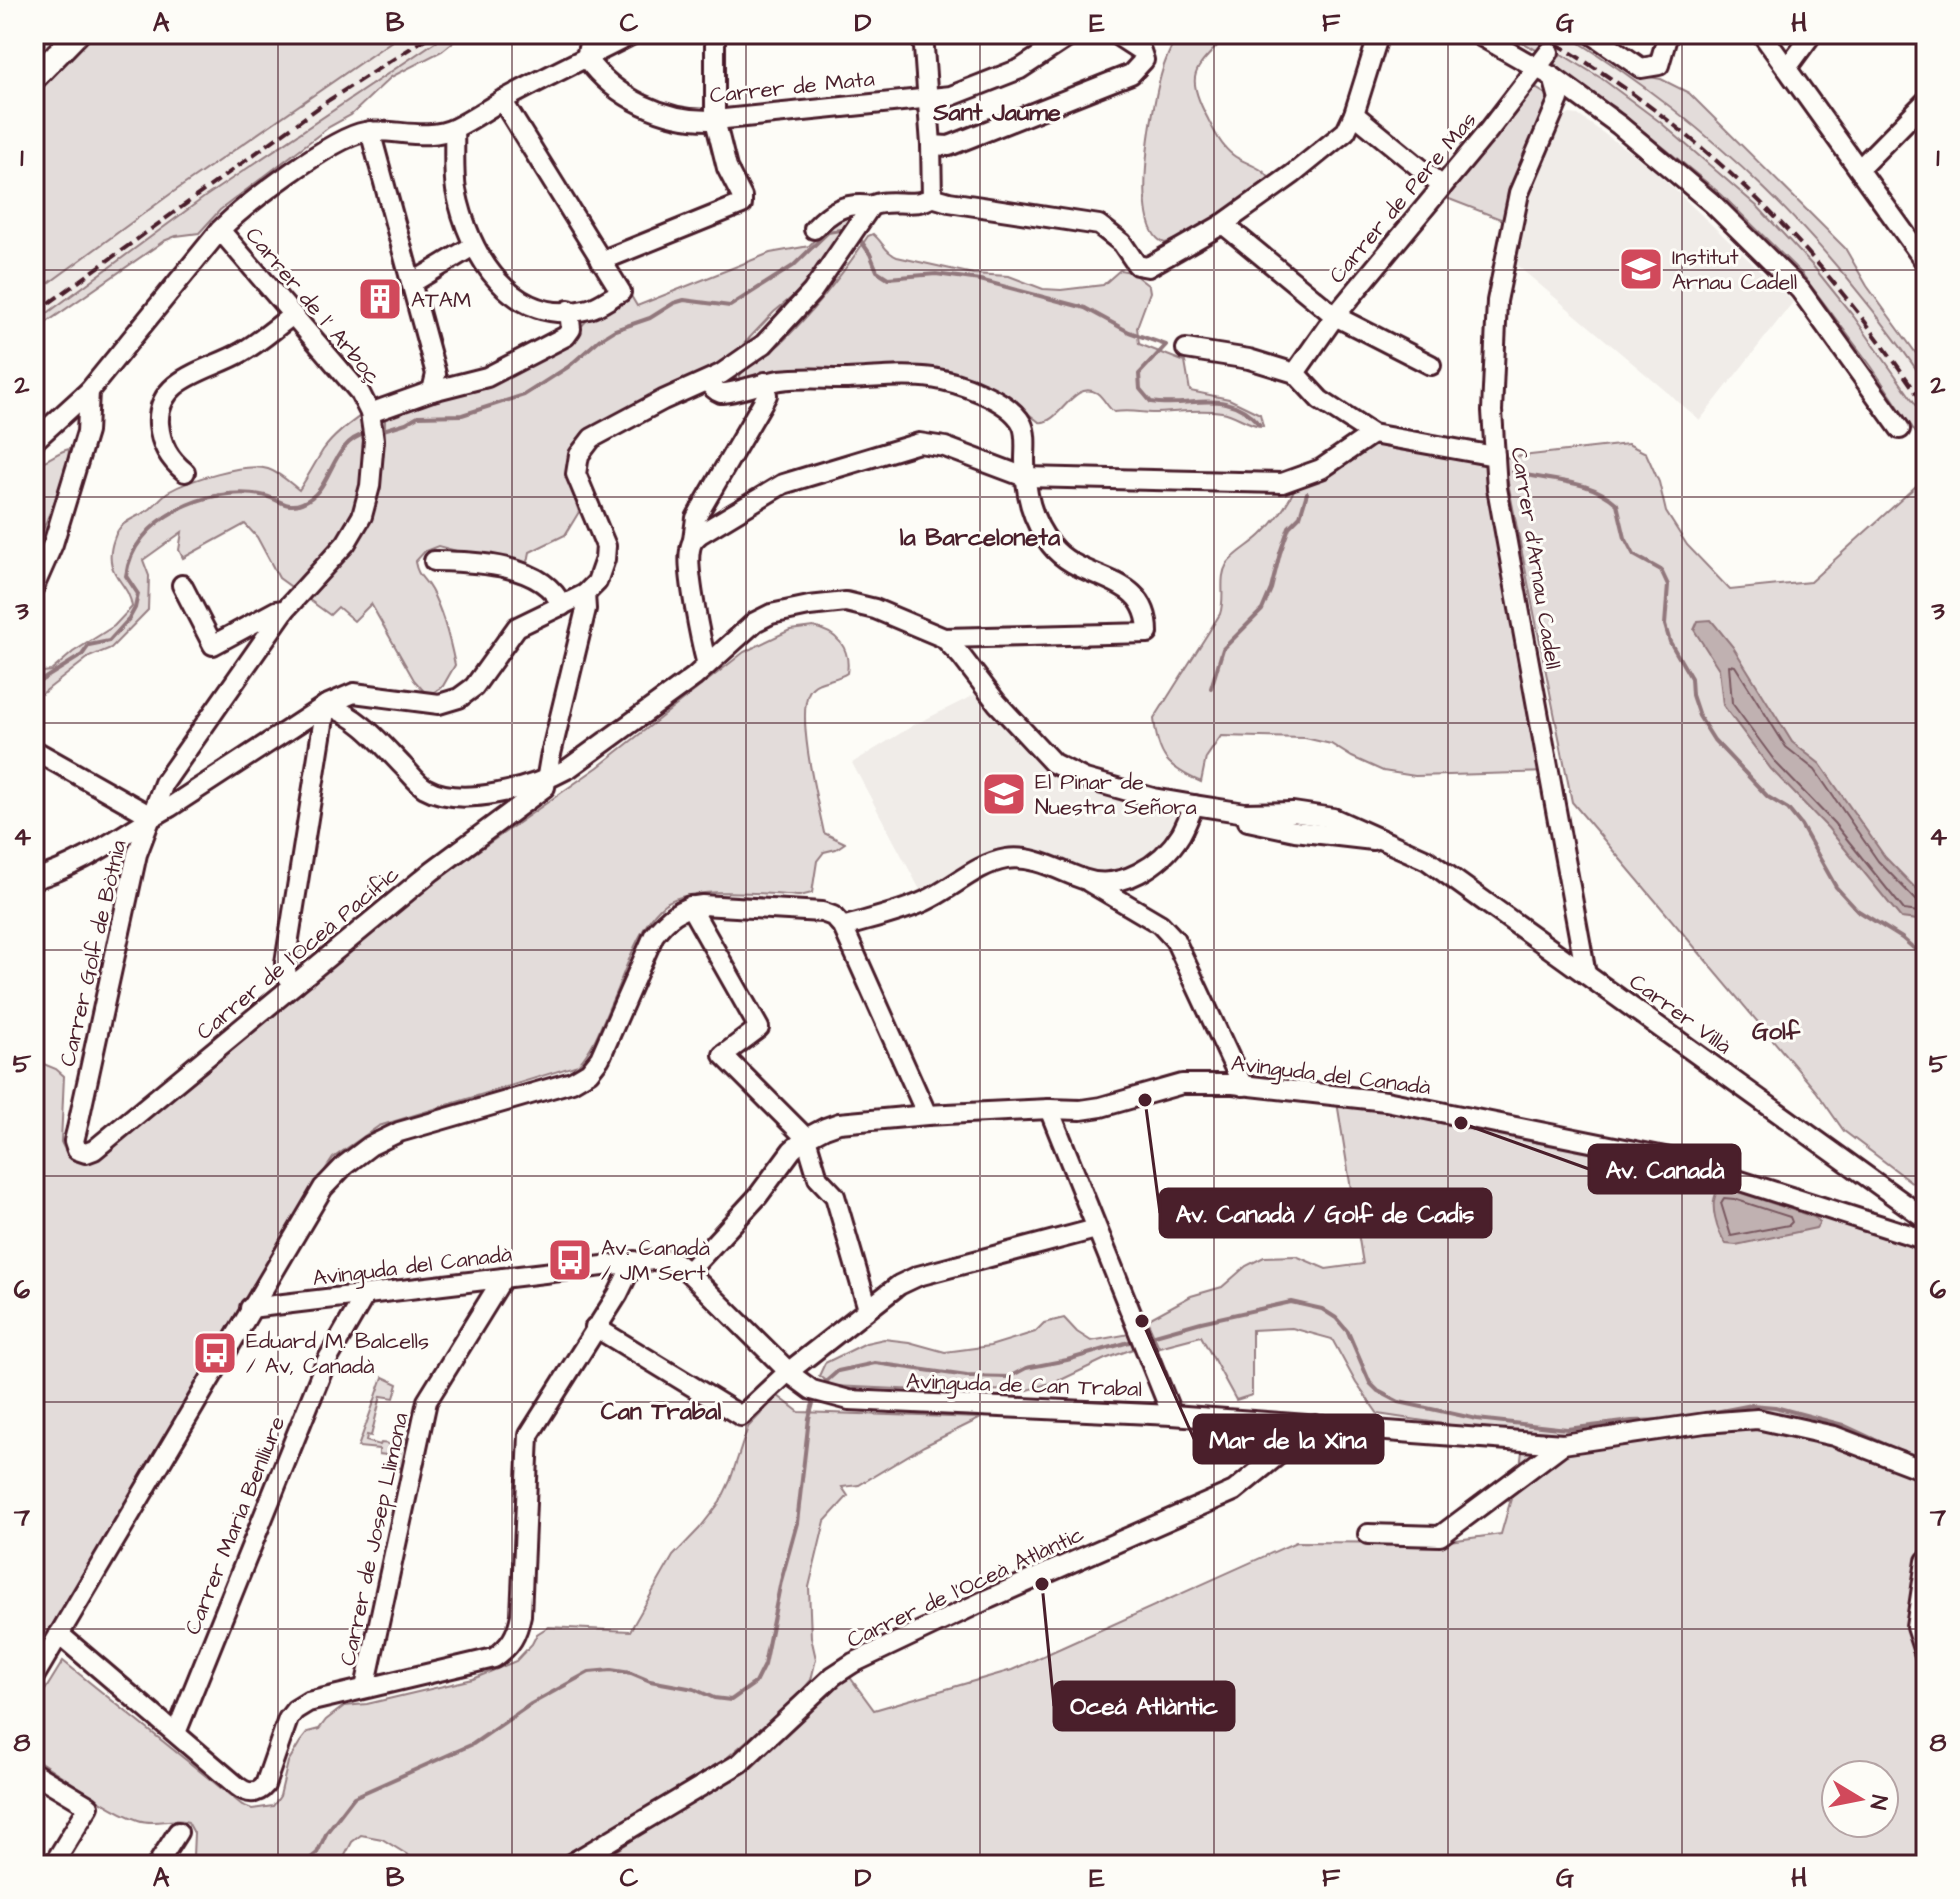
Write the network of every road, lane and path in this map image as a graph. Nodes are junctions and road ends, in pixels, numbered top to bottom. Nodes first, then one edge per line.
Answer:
1 (77, 34) edge
2 (591, 34) edge
3 (633, 34) edge
4 (715, 34) edge
5 (923, 34) edge
6 (1073, 34) edge
7 (1115, 34) edge
8 (1379, 34) edge
9 (1477, 34) edge
10 (1592, 34) edge
11 (1668, 34) edge
12 (1762, 34) edge
13 (1812, 34) edge
14 (586, 58) junction
15 (1547, 65) junction
16 (1787, 68) junction
17 (34, 78) edge
18 (927, 96) junction
19 (502, 100) junction
20 (1926, 101) edge
21 (1354, 114) junction
22 (715, 120) junction
23 (454, 129) junction
24 (370, 131) junction
25 (931, 145) junction
26 (1859, 169) junction
27 (1442, 186) junction
28 (932, 197) junction
29 (871, 206) junction
30 (1223, 224) junction
31 (814, 229) dead end
32 (220, 230) junction
33 (473, 246) junction
34 (601, 261) junction
35 (1926, 263) edge
36 (412, 283) junction
37 (569, 310) junction
38 (293, 315) junction
39 (1335, 316) junction
40 (1186, 349) dead end
41 (1431, 365) dead end
42 (1295, 373) junction
43 (707, 381) junction
44 (765, 382) junction
45 (89, 391) junction
46 (432, 391) junction
47 (372, 426) junction
48 (1900, 429) dead end
49 (1372, 434) junction
50 (34, 441) edge
51 (1495, 456) junction
52 (185, 472) dead end
53 (1025, 477) junction
54 (693, 540) junction
55 (434, 561) dead end
56 (182, 585) dead end
57 (34, 587) edge
58 (585, 594) junction
59 (562, 606) junction
60 (285, 610) junction
61 (944, 638) junction
62 (707, 665) junction
63 (326, 705) junction
64 (34, 750) edge
65 (548, 778) junction
66 (1194, 805) junction
67 (151, 816) junction
68 (34, 879) edge
69 (1086, 880) junction
70 (690, 906) junction
71 (843, 927) junction
72 (1586, 974) junction
73 (295, 984) junction
74 (1243, 1086) junction
75 (1049, 1109) junction
76 (927, 1115) junction
77 (806, 1138) junction
78 (75, 1147) joint
79 (1902, 1202) junction
80 (1926, 1219) edge
81 (1891, 1228) junction
82 (1096, 1229) junction
83 (1926, 1240) edge
84 (634, 1261) junction
85 (682, 1267) junction
86 (503, 1278) junction
87 (365, 1295) junction
88 (250, 1308) junction
89 (868, 1309) junction
90 (595, 1327) junction
91 (788, 1372) junction
92 (1172, 1415) junction
93 (1315, 1425) junction
94 (1563, 1444) junction
95 (1926, 1471) edge
96 (1368, 1534) dead end
97 (1926, 1561) edge
98 (59, 1634) junction
99 (1926, 1658) edge
100 (34, 1677) edge
101 (365, 1688) junction
102 (176, 1733) junction
103 (34, 1773) edge
104 (178, 1832) dead end
105 (53, 1865) edge
106 (157, 1865) edge
107 (569, 1865) edge

1 - 17 main road
2 - 14 street
3 - 14 street
4 - 22 street
5 - 18 street
6 - 18 street, Carrer de Mata
7 - 25 street
8 - 21 street
9 - 15 street
10 - 11 street
12 - 16 street
13 - 16 street
14 - 19 street
14 - 22 street, Carrer de Mata
15 - 27 street, Carrer de Pere Mas
15 - 48 street
15 - 51 street, Carrer d'Arnau Cadell
16 - 26 street
18 - 22 street, Carrer de Mata
18 - 25 street
19 - 23 street
19 - 34 street
20 - 26 street
21 - 27 street
21 - 30 street
22 - 34 street
23 - 24 street
23 - 33 street
24 - 32 street
24 - 36 street
25 - 28 street
26 - 35 street
27 - 39 street, Carrer de Pere Mas
28 - 29 street
28 - 30 street
29 - 31 street
29 - 43 street
30 - 39 street
32 - 38 street, Carrer de l' Arboç
32 - 45 street
33 - 36 street
33 - 37 street
34 - 37 street
36 - 46 street
37 - 46 street
38 - 47 street, Carrer de l' Arboç
38 - 52 street
39 - 41 street
39 - 42 street, Carrer de Pere Mas
40 - 42 street
42 - 49 street
43 - 44 street
43 - 58 street
44 - 53 street
44 - 54 street
45 - 50 street
45 - 57 street
46 - 47 street
47 - 60 street, Carrer Golf de Bòtnia
49 - 51 street
49 - 53 street
51 - 72 street, Carrer d'Arnau Cadell
53 - 54 street
53 - 61 street
54 - 62 street
55 - 59 street
56 - 60 street
58 - 59 street
58 - 65 street
59 - 63 street
60 - 67 street, Carrer Golf de Bòtnia
61 - 62 street
61 - 66 street, Carrer Villà
62 - 65 street
63 - 65 street
63 - 67 street
63 - 73 street
64 - 67 street
65 - 73 street, Carrer de l'Oceà Pacífic
66 - 69 street
66 - 72 street, Carrer Villà
67 - 68 street
67 - 78 street, Carrer Golf de Bòtnia
69 - 71 street
69 - 74 street
70 - 71 street
70 - 77 street
70 - 88 street
71 - 76 street
72 - 79 street, Carrer Villà
73 - 78 street, Carrer de l'Oceà Pacífic
74 - 75 street, Avinguda del Canadà
74 - 81 street, Avinguda del Canadà
75 - 76 street, Avinguda del Canadà
75 - 82 street
76 - 77 street, Avinguda del Canadà
77 - 85 street, Avinguda del Canadà
77 - 89 street
79 - 80 street, Carrer Villà
79 - 81 street
81 - 83 street, Avinguda del Canadà
82 - 89 street
82 - 92 street
84 - 85 street, Avinguda del Canadà
84 - 86 street, Avinguda del Canadà
84 - 90 street
85 - 91 street, Avinguda de Can Trabal
86 - 87 street, Avinguda del Canadà
86 - 101 street, Carrer de Josep Llimona
87 - 88 street, Avinguda del Canadà
87 - 102 street, Carrer Maria Benlliure
88 - 98 street
89 - 91 street
90 - 91 street
90 - 101 street
91 - 92 street, Avinguda de Can Trabal
92 - 93 street, Avinguda de Can Trabal
93 - 94 street, Avinguda de Can Trabal
93 - 107 street, Carrer de l'Oceà Atlàntic
94 - 95 street, Avinguda de Can Trabal
94 - 96 street
97 - 99 street
98 - 100 street
98 - 102 street
101 - 102 street
103 - 105 street
104 - 106 street

